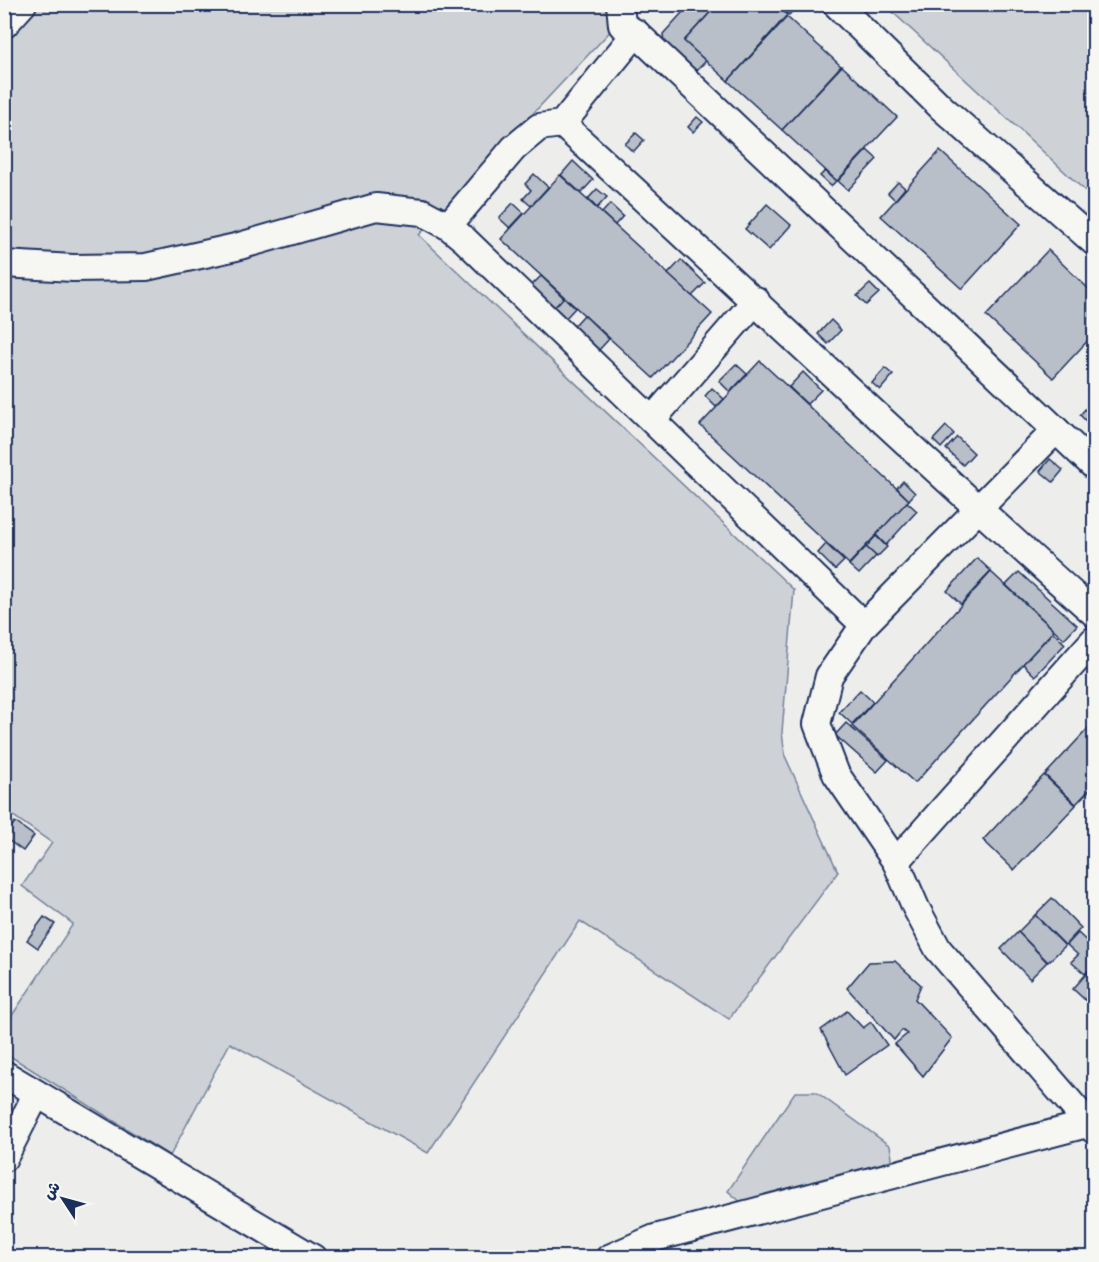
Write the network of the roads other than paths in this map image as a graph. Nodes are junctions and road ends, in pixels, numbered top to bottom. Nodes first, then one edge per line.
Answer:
1 (23, 4) edge
2 (620, 4) edge
3 (836, 4) edge
4 (4, 25) edge
5 (636, 33) junction
6 (562, 124) junction
7 (448, 226) junction
8 (1095, 242) edge
9 (4, 264) edge
10 (756, 300) junction
11 (652, 420) junction
12 (1056, 430) junction
13 (1095, 466) edge
14 (979, 511) junction
15 (1095, 613) edge
16 (864, 625) junction
17 (1095, 640) edge
18 (896, 862) junction
19 (4, 1074) edge
20 (36, 1095) junction
21 (1091, 1127) edge
22 (4, 1158) edge
23 (658, 1248) edge
24 (313, 1257) edge
25 (609, 1257) edge

1 - 4 street
2 - 5 street
3 - 8 street
5 - 6 street
5 - 12 street
6 - 7 street
6 - 10 street
7 - 9 street
7 - 11 street
10 - 11 street
10 - 14 street
11 - 16 street
12 - 13 street
12 - 14 street
14 - 15 street
14 - 16 street
16 - 18 street
17 - 18 street
18 - 21 street
19 - 20 street
20 - 22 street
20 - 24 street
21 - 23 street
23 - 25 street

